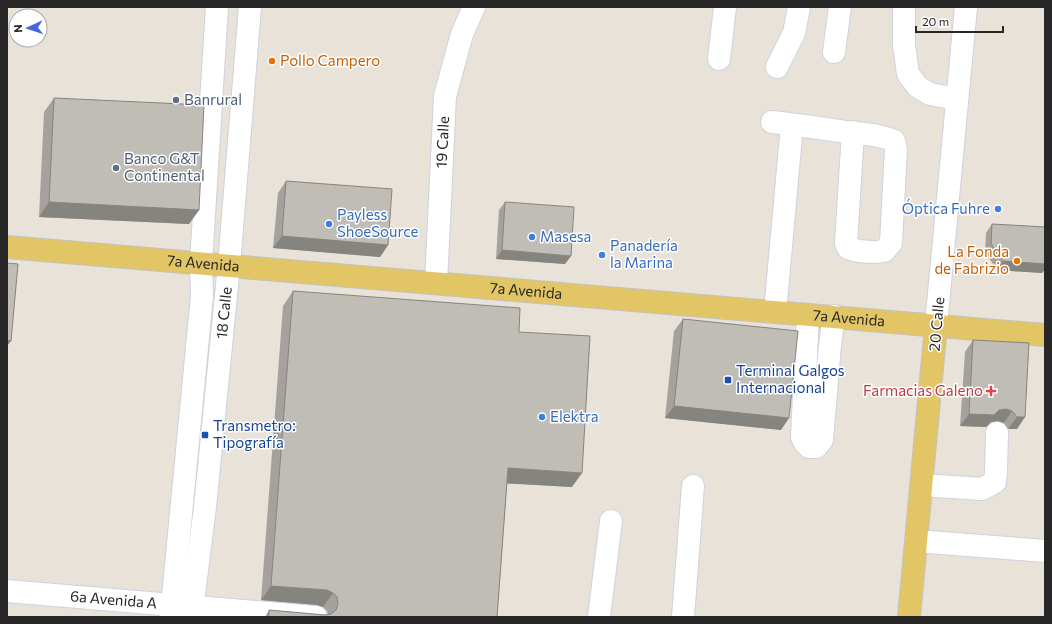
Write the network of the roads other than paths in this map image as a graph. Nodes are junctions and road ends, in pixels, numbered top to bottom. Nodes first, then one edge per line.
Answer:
1 (217, 7) edge
2 (250, 7) edge
3 (474, 7) edge
4 (726, 7) edge
5 (799, 7) edge
6 (840, 7) edge
7 (904, 7) edge
8 (966, 7) edge
9 (834, 52) dead end
10 (719, 59) dead end
11 (777, 67) dead end
12 (957, 99) junction
13 (853, 132) junction
14 (7, 246) edge
15 (201, 263) junction
16 (229, 265) junction
17 (436, 283) junction
18 (775, 312) junction
19 (808, 315) junction
20 (834, 316) junction
21 (936, 325) junction
22 (1045, 335) edge
23 (997, 433) edge
24 (922, 485) junction
25 (692, 486) dead end
26 (611, 521) dead end
27 (916, 542) junction
28 (1045, 551) edge
29 (7, 591) edge
30 (182, 611) edge
31 (316, 617) edge
32 (598, 617) edge
33 (682, 617) edge
34 (909, 617) edge

1 - 15 street, 18 Calle
2 - 16 street, 18 Calle
3 - 17 street, 19 Calle
4 - 10 street
5 - 11 street
6 - 9 street
7 - 12 street
8 - 12 street, 20 Calle
12 - 21 street, 20 Calle
13 - 13 street
13 - 18 street
14 - 15 main road, 7a Avenida
15 - 16 main road, 7a Avenida
15 - 30 street, 18 Calle
16 - 17 main road, 7a Avenida
16 - 30 street, 18 Calle
17 - 18 main road, 7a Avenida
18 - 19 main road, 7a Avenida
19 - 20 main road, 7a Avenida
19 - 20 street
20 - 21 main road, 7a Avenida
21 - 22 main road, 7a Avenida
21 - 24 main road, 20 Calle
23 - 24 street
24 - 27 main road, 20 Calle
25 - 33 street
26 - 32 street
27 - 28 street
27 - 34 main road, 20 Calle
29 - 30 street, 6a Avenida A
30 - 31 street, 6a Avenida A

